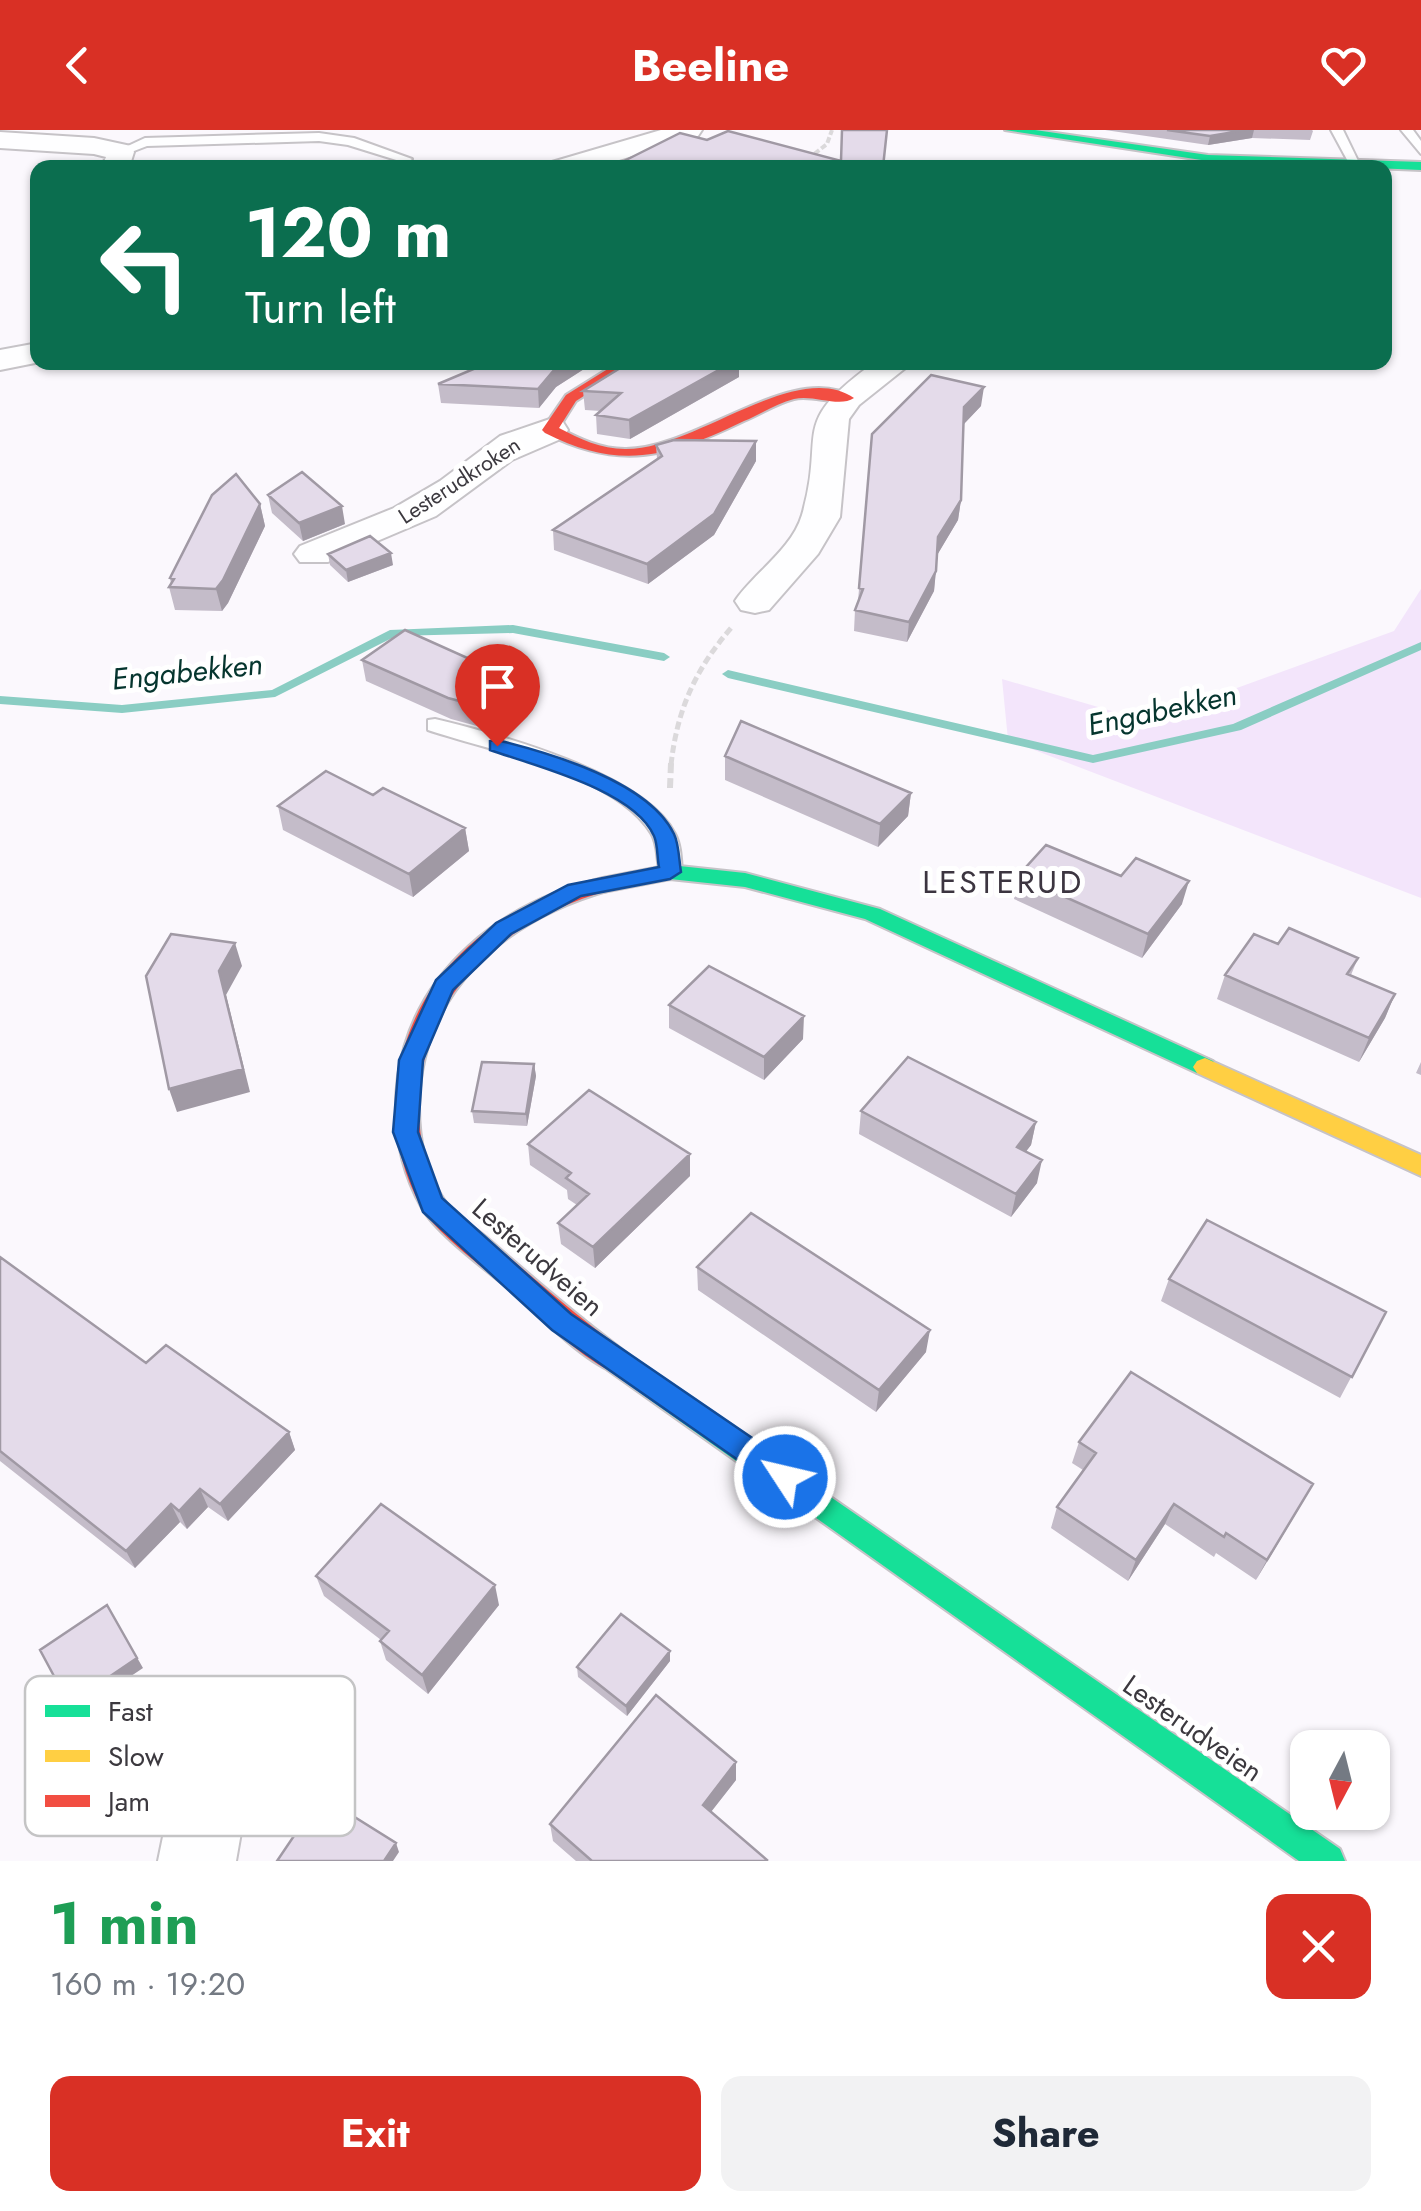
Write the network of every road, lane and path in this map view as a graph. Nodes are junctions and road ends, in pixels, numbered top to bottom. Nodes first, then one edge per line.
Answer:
1 (688, 130) edge
2 (832, 130) edge
3 (1011, 130) edge
4 (1337, 130) edge
5 (0, 140) edge
6 (406, 159) dead end
7 (118, 160) edge
8 (589, 160) edge
9 (809, 160) edge
10 (1191, 160) edge
11 (1354, 160) edge
12 (1392, 165) edge
13 (1421, 166) edge
14 (30, 354) edge
15 (0, 360) edge
16 (617, 370) edge
17 (885, 370) edge
18 (846, 398) junction
19 (550, 430) junction
20 (314, 554) dead end
21 (755, 601) joint
22 (435, 725) dead end
23 (656, 823) junction
24 (670, 872) junction
25 (1421, 1166) edge
26 (202, 1836) edge
27 (197, 1861) edge
28 (1328, 1861) edge

1 - 8 street
2 - 9 path
3 - 10 street
4 - 11 lane
5 - 7 street
6 - 7 lane
12 - 13 street
14 - 15 street
16 - 19 street, Lesterudkroken
17 - 18 street
18 - 19 street, Lesterudkroken
18 - 21 street
19 - 20 street, Lesterudkroken
21 - 23 path
22 - 23 lane
23 - 24 lane
24 - 25 street, Lesterudveien
24 - 28 street, Lesterudveien
26 - 27 street

